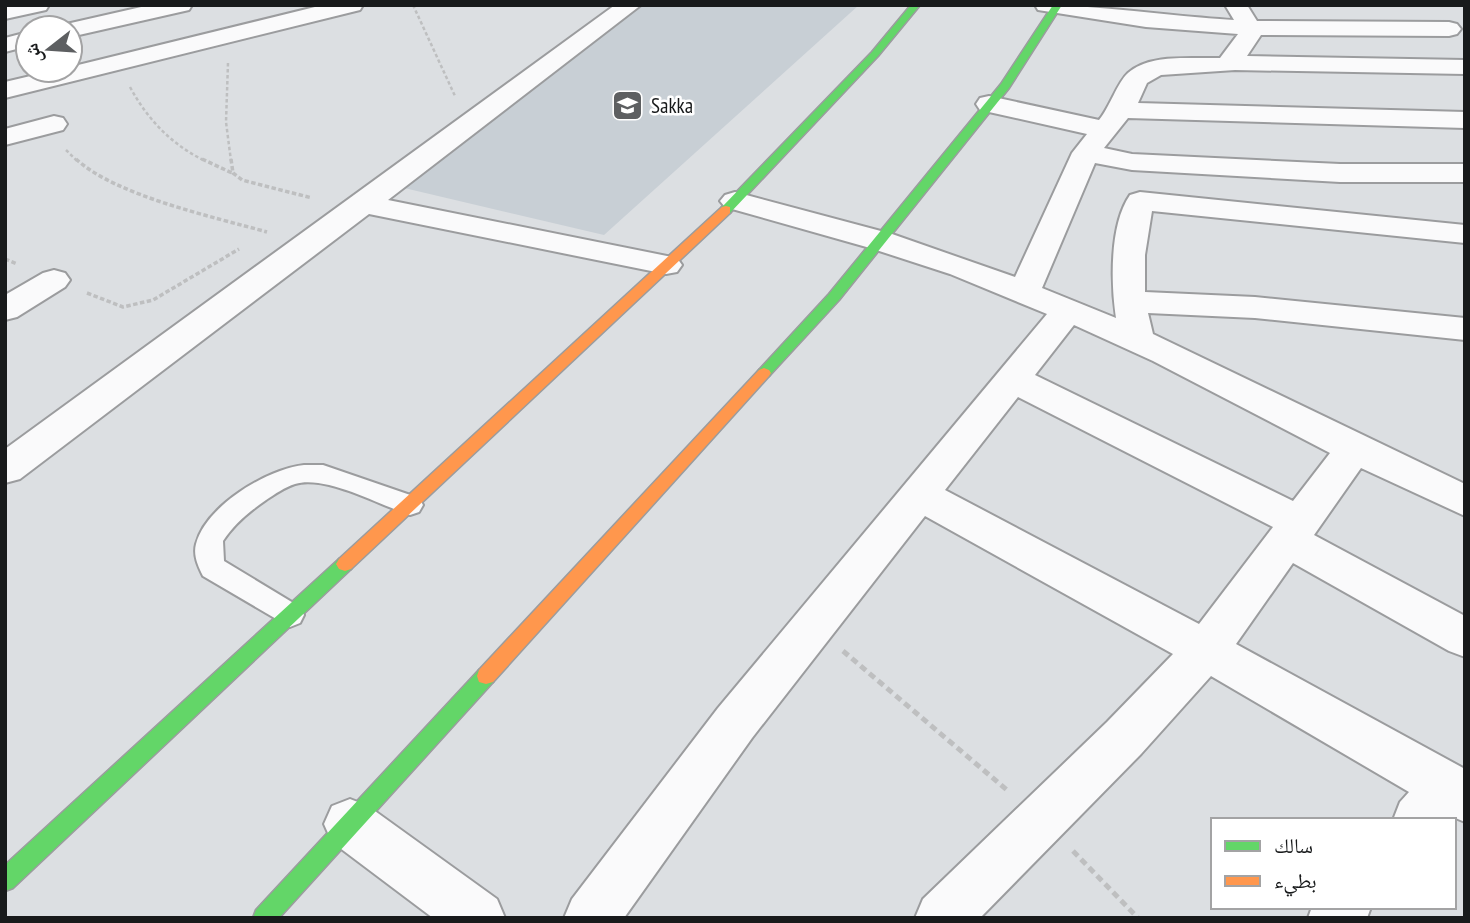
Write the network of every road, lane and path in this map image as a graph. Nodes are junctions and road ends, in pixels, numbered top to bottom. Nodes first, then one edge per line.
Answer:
1 (38, 5) edge
2 (181, 5) edge
3 (352, 5) edge
4 (413, 5) edge
5 (630, 5) edge
6 (916, 5) edge
7 (1236, 5) edge
8 (1433, 5) edge
9 (1054, 6) edge
10 (5, 12) edge
11 (84, 27) edge
12 (1251, 29) junction
13 (1449, 29) junction
14 (223, 36) junction
15 (1465, 48) edge
16 (118, 61) junction
17 (1231, 63) junction
18 (1465, 67) edge
19 (5, 90) edge
20 (989, 104) junction
21 (1114, 120) junction
22 (1465, 120) edge
23 (54, 124) joint
24 (468, 126) junction
25 (5, 137) edge
26 (1086, 153) junction
27 (1132, 162) junction
28 (233, 173) junction
29 (1465, 173) edge
30 (735, 201) junction
31 (1140, 201) junction
32 (365, 204) junction
33 (303, 205) dead end
34 (277, 226) dead end
35 (268, 232) junction
36 (1465, 234) edge
37 (261, 236) dead end
38 (881, 241) junction
39 (246, 244) dead end
40 (5, 259) edge
41 (666, 265) junction
42 (54, 280) junction
43 (1024, 292) junction
44 (1128, 302) junction
45 (5, 310) edge
46 (1068, 310) junction
47 (1465, 328) edge
48 (1137, 340) junction
49 (1013, 379) junction
50 (1354, 449) junction
51 (6, 469) edge
52 (920, 495) junction
53 (1465, 501) edge
54 (410, 505) junction
55 (1292, 531) junction
56 (290, 615) junction
57 (814, 627) junction
58 (1465, 638) edge
59 (1206, 650) junction
60 (1443, 801) edge
61 (1042, 819) junction
62 (350, 824) junction
63 (5, 880) edge
64 (264, 918) edge
65 (478, 918) edge
66 (591, 918) edge
67 (942, 918) edge
68 (1138, 918) edge

1 - 10 street
2 - 11 street
3 - 14 street
4 - 24 path
5 - 24 street
6 - 30 street
7 - 12 street
8 - 13 street
9 - 12 street
9 - 20 street
12 - 13 street
12 - 17 street
13 - 15 street
14 - 16 street
14 - 28 path
16 - 19 street
16 - 28 path
17 - 18 street
17 - 21 street
20 - 21 street
20 - 38 street
21 - 22 street
21 - 26 street
23 - 25 street
23 - 35 path
24 - 32 street
26 - 27 street
26 - 43 street
27 - 29 street
27 - 31 street
28 - 33 path
30 - 38 street
30 - 41 street
31 - 36 street
31 - 44 street
32 - 41 street
32 - 51 street
34 - 35 path
35 - 37 path
38 - 43 street
38 - 62 street
39 - 42 path
40 - 42 path
41 - 54 street
42 - 45 street
43 - 46 street
44 - 47 street
44 - 48 street
46 - 48 street
46 - 49 street
48 - 50 street
49 - 52 street
49 - 55 street
50 - 53 street
50 - 55 street
52 - 57 street
52 - 59 street
54 - 56 street
54 - 56 lane
55 - 58 street
55 - 59 street
56 - 63 street
57 - 61 path
57 - 66 street
59 - 60 street
59 - 61 street
61 - 67 street
61 - 68 path
62 - 64 street
62 - 65 street

